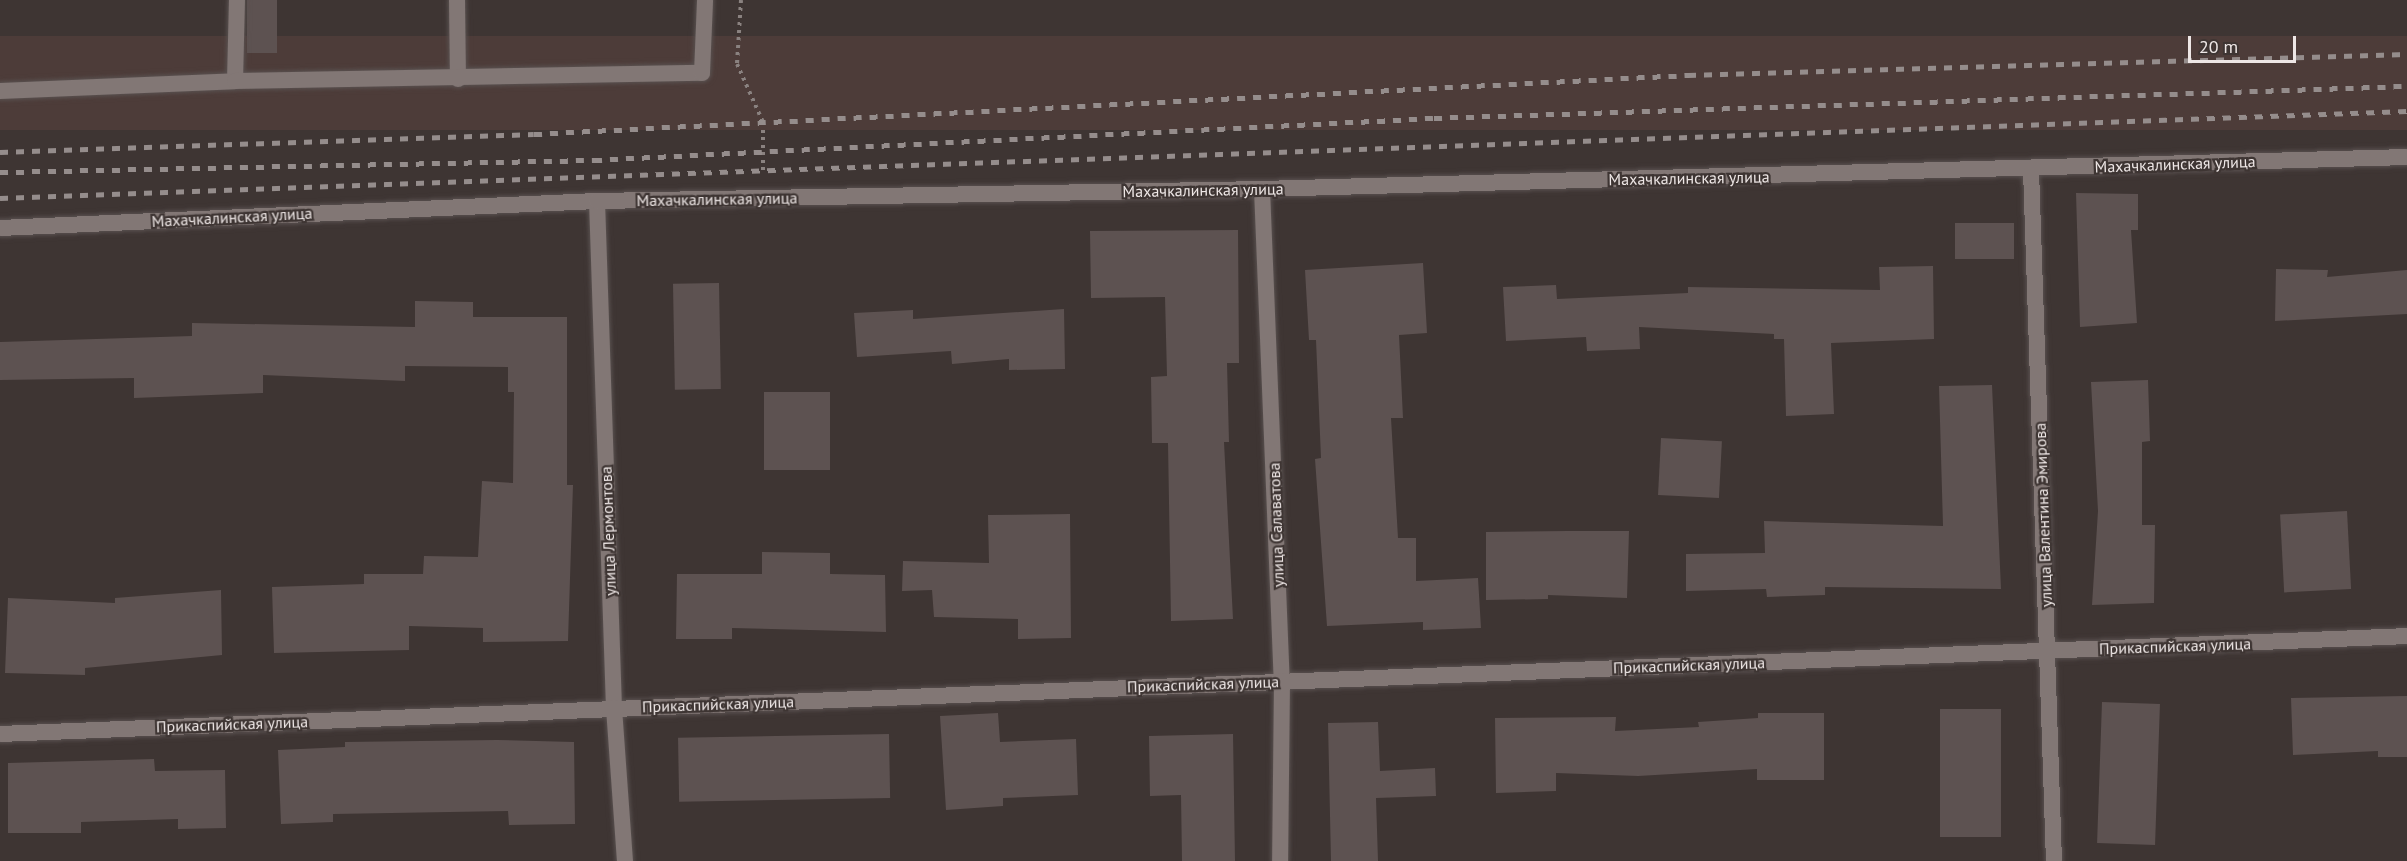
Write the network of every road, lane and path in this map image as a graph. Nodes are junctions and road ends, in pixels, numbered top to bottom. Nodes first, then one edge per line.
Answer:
1 (237, 0) edge
2 (457, 0) edge
3 (705, 0) edge
4 (741, 0) edge
5 (458, 79) junction
6 (235, 81) junction
7 (0, 91) edge
8 (2407, 157) edge
9 (2031, 169) junction
10 (764, 185) dead end
11 (1262, 189) junction
12 (597, 201) junction
13 (0, 228) edge
14 (2407, 636) edge
15 (2048, 651) junction
16 (1282, 681) junction
17 (614, 708) junction
18 (0, 734) edge
19 (625, 861) edge
20 (1280, 861) edge
21 (2054, 861) edge

1 - 6 street
2 - 5 street
3 - 5 street
4 - 10 path
5 - 6 street
6 - 7 street
8 - 9 street, Махачкалинская улица
9 - 11 street, Махачкалинская улица
9 - 15 street, улица Валентина Эмирова
11 - 12 street, Махачкалинская улица
11 - 16 street, улица Салаватова
12 - 13 street, Махачкалинская улица
12 - 17 street, улица Лермонтова
14 - 15 street, Прикаспийская улица
15 - 16 street, Прикаспийская улица
15 - 21 street, улица Валентина Эмирова
16 - 17 street, Прикаспийская улица
16 - 20 street, улица Салаватова
17 - 18 street, Прикаспийская улица
17 - 19 street, улица Лермонтова

